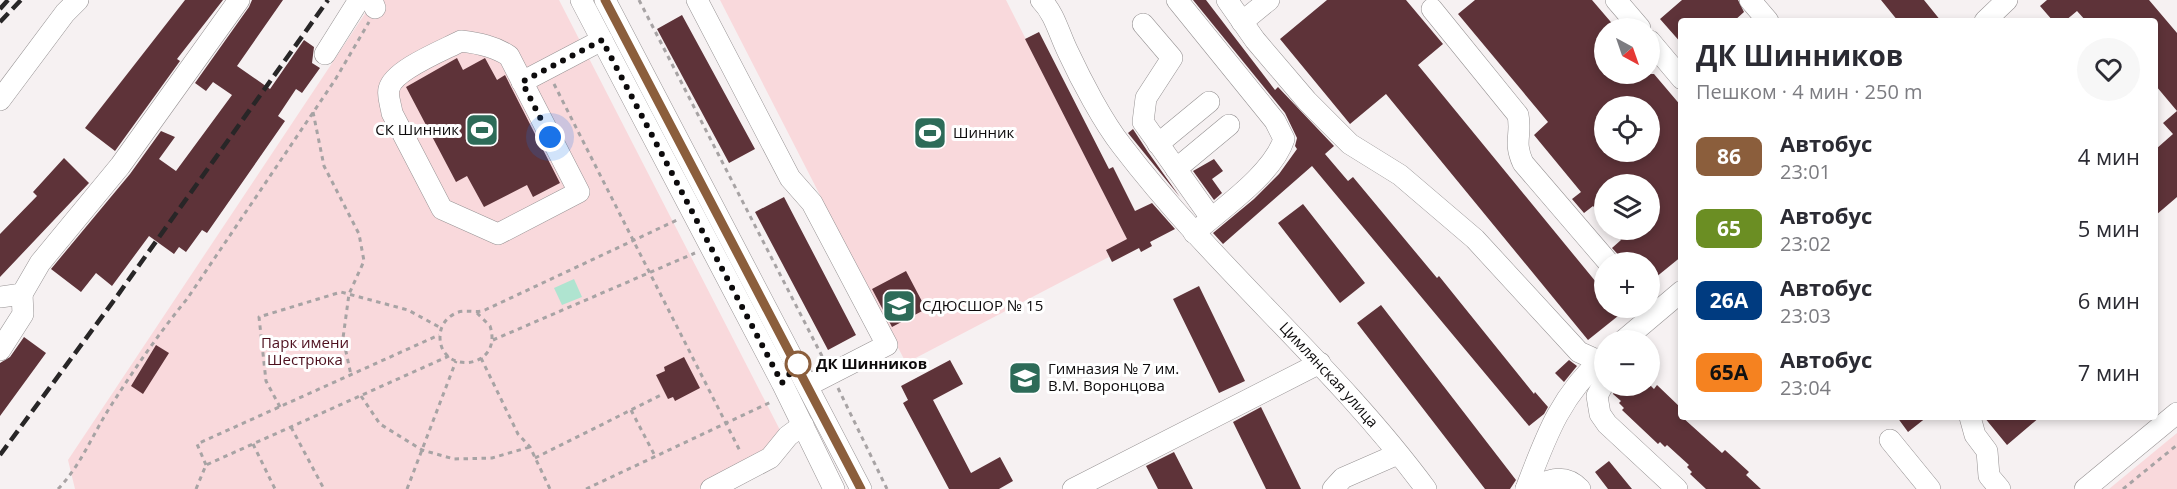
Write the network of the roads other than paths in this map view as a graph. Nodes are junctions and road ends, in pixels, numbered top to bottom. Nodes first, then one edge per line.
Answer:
1 (78, 0) edge
2 (239, 0) edge
3 (581, 0) edge
4 (605, 0) edge
5 (697, 0) edge
6 (1177, 0) edge
7 (1227, 0) edge
8 (1269, 0) edge
9 (1616, 0) edge
10 (1750, 0) edge
11 (2007, 0) edge
12 (369, 3) edge
13 (1048, 3) edge
14 (1432, 9) dead end
15 (1631, 18) edge
16 (1765, 18) edge
17 (1988, 18) edge
18 (1242, 22) junction
19 (1143, 24) dead end
20 (602, 40) junction
21 (1660, 53) edge
22 (325, 54) dead end
23 (1678, 74) edge
24 (522, 82) junction
25 (0, 100) edge
26 (1209, 102) dead end
27 (1144, 114) junction
28 (1229, 125) dead end
29 (1114, 134) junction
30 (1158, 144) junction
31 (1176, 169) junction
32 (1211, 218) junction
33 (1194, 233) junction
34 (1599, 252) edge
35 (22, 294) junction
36 (1678, 294) edge
37 (0, 297) edge
38 (1660, 305) edge
39 (1644, 318) edge
40 (1633, 330) edge
41 (0, 350) edge
42 (1594, 361) edge
43 (1320, 363) junction
44 (1594, 372) edge
45 (809, 386) junction
46 (1597, 396) edge
47 (2177, 413) edge
48 (1971, 420) edge
49 (803, 426) junction
50 (1890, 440) dead end
51 (1398, 454) junction
52 (711, 489) edge
53 (834, 489) edge
54 (861, 489) edge
55 (1073, 489) edge
56 (1333, 489) edge
57 (1426, 489) edge
58 (1526, 489) edge
59 (1580, 489) edge
60 (1677, 489) edge
61 (1930, 489) edge
62 (2000, 489) edge
63 (2085, 489) edge

1 - 25 street
2 - 35 street
3 - 20 street
4 - 45 street
5 - 45 street
6 - 32 street
7 - 18 street
8 - 18 street
9 - 15 street
10 - 16 street
11 - 17 street
12 - 22 street
13 - 29 street, Цимлянская улица
14 - 34 street
18 - 42 street
19 - 27 street
20 - 24 street
20 - 49 street
21 - 23 street
24 - 24 street
26 - 30 street
27 - 29 street
27 - 30 street
28 - 31 street
29 - 33 street, Цимлянская улица
30 - 31 street
31 - 32 street
32 - 33 street
33 - 43 street, Цимлянская улица
35 - 37 street
35 - 41 street
36 - 38 street
39 - 40 street
43 - 51 street, Цимлянская улица
43 - 55 street
44 - 58 street
45 - 54 street
46 - 60 street
47 - 63 street
48 - 62 street
49 - 52 street
49 - 53 street
50 - 61 street
51 - 56 street
51 - 57 street, Цимлянская улица
58 - 59 street

